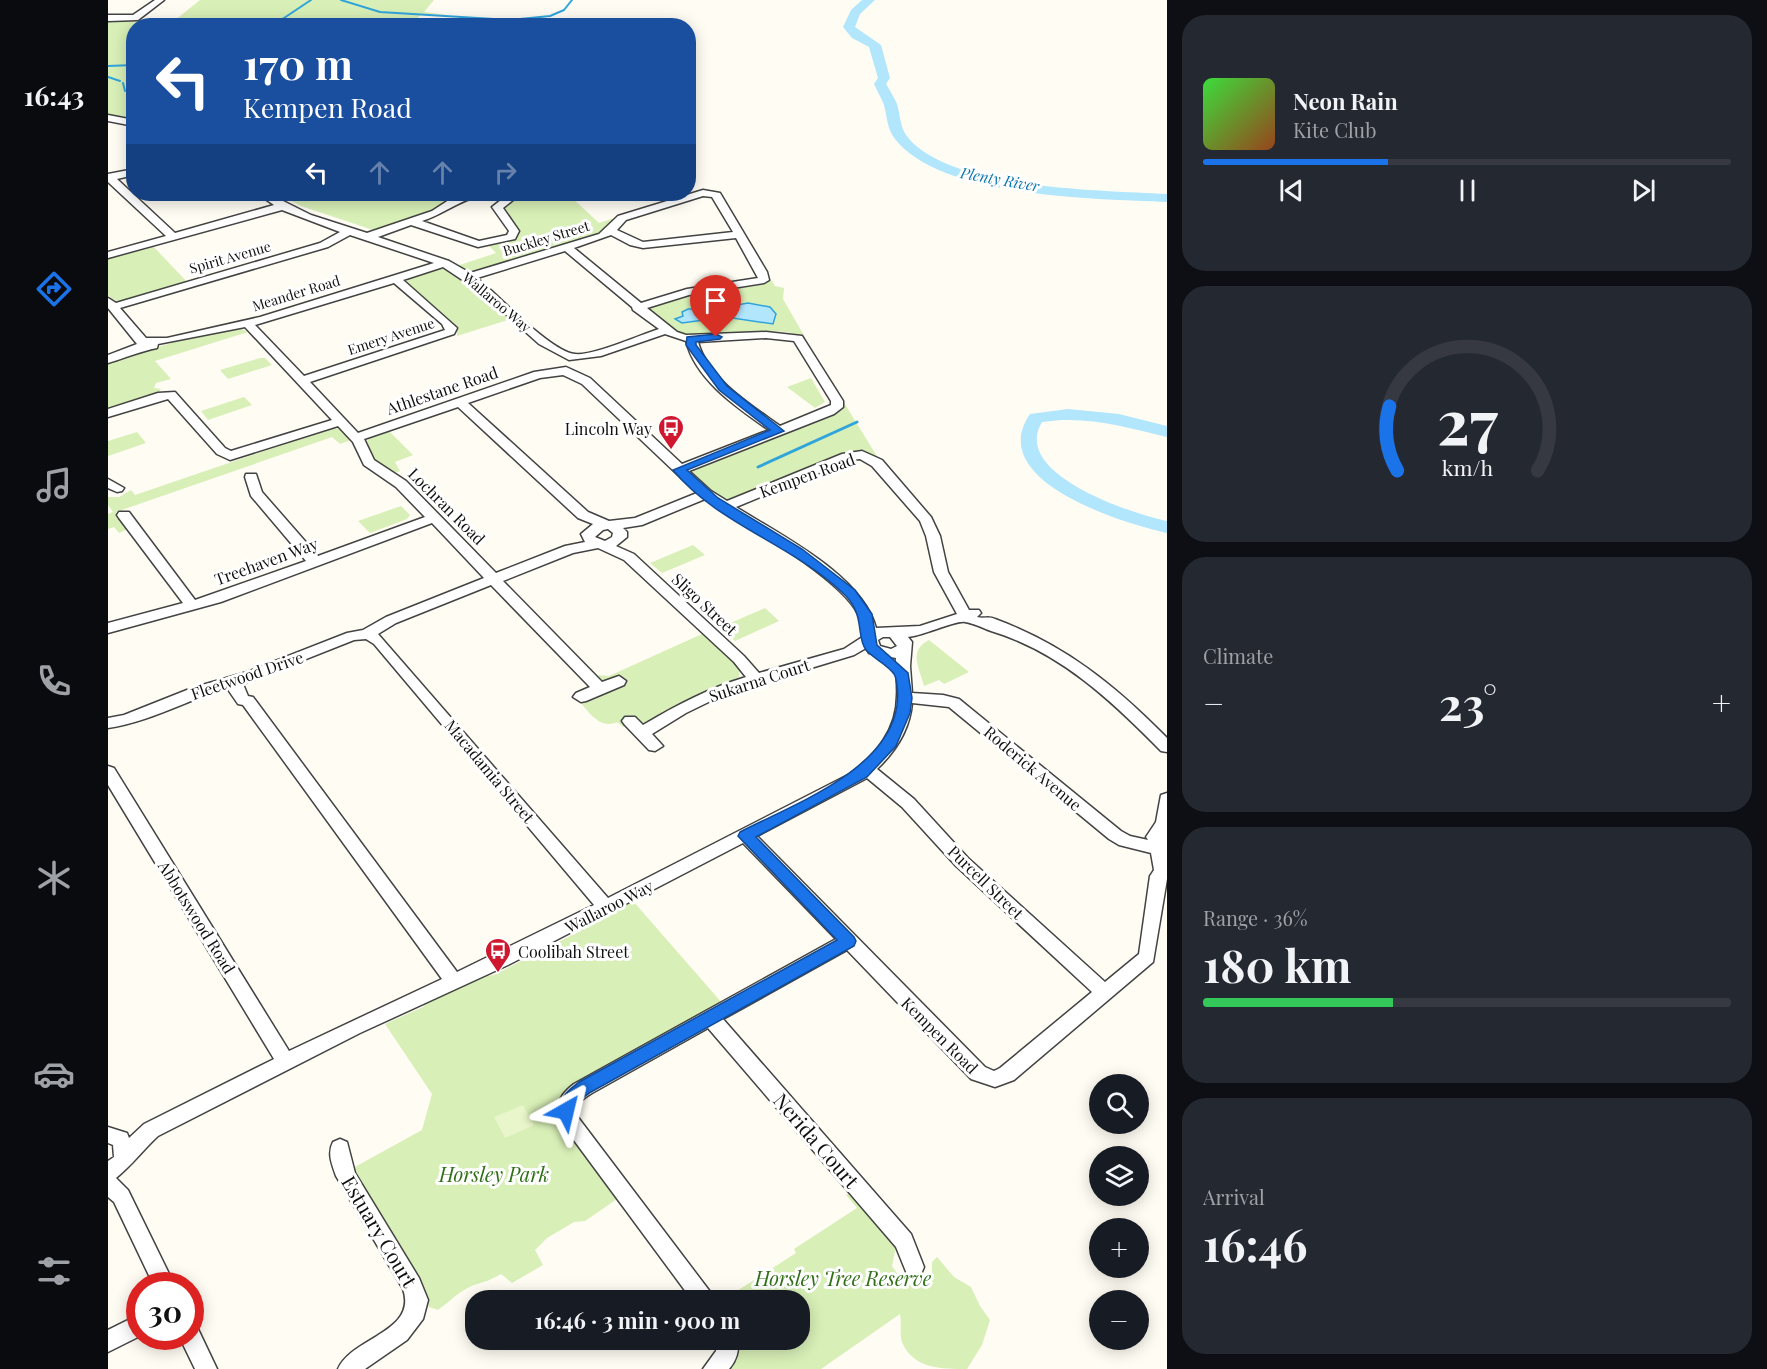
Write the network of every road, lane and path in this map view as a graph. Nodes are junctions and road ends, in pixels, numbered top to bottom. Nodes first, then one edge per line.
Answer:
1 (160, 0) edge
2 (108, 18) edge
3 (108, 118) edge
4 (126, 121) edge
5 (126, 174) edge
6 (110, 178) edge
7 (126, 193) edge
8 (696, 196) edge
9 (135, 201) edge
10 (275, 201) edge
11 (455, 201) edge
12 (508, 201) edge
13 (679, 201) edge
14 (282, 205) junction
15 (410, 221) junction
16 (351, 230) junction
17 (611, 231) junction
18 (740, 234) junction
19 (369, 236) junction
20 (173, 237) junction
21 (566, 247) junction
22 (108, 255) edge
23 (441, 264) junction
24 (469, 277) junction
25 (396, 279) junction
26 (111, 304) edge
27 (638, 308) junction
28 (247, 323) junction
29 (664, 331) junction
30 (690, 339) junction
31 (144, 344) junction
32 (548, 346) junction
33 (108, 359) edge
34 (576, 362) junction
35 (560, 367) junction
36 (302, 381) junction
37 (586, 381) junction
38 (460, 402) junction
39 (108, 412) edge
40 (340, 421) junction
41 (778, 431) junction
42 (356, 438) junction
43 (679, 470) junction
44 (251, 477) dead end
45 (706, 494) junction
46 (724, 507) junction
47 (124, 515) dead end
48 (583, 515) junction
49 (434, 518) junction
50 (615, 531) junction
51 (595, 539) junction
52 (629, 557) junction
53 (315, 562) junction
54 (494, 579) junction
55 (192, 606) junction
56 (865, 614) junction
57 (970, 615) junction
58 (108, 628) edge
59 (921, 631) junction
60 (374, 632) junction
61 (893, 633) junction
62 (871, 638) junction
63 (904, 647) junction
64 (849, 652) junction
65 (881, 653) junction
66 (901, 673) junction
67 (755, 678) junction
68 (619, 681) dead end
69 (600, 689) junction
70 (240, 690) junction
71 (581, 697) dead end
72 (905, 698) junction
73 (127, 720) junction
74 (630, 720) dead end
75 (108, 723) edge
76 (642, 733) junction
77 (108, 735) edge
78 (655, 746) dead end
79 (1167, 747) edge
80 (867, 769) junction
81 (108, 772) edge
82 (1167, 799) edge
83 (1166, 827) edge
84 (746, 836) junction
85 (1155, 848) junction
86 (606, 908) junction
87 (848, 941) junction
88 (455, 983) junction
89 (1106, 993) junction
90 (710, 1017) junction
91 (286, 1062) junction
92 (151, 1130) junction
93 (112, 1136) edge
94 (340, 1148) dead end
95 (119, 1163) edge
96 (115, 1190) edge
97 (914, 1267) dead end
98 (158, 1272) edge
99 (696, 1290) edge
100 (126, 1332) edge
101 (108, 1342) edge
102 (197, 1350) edge
103 (727, 1350) edge
104 (206, 1369) edge
105 (349, 1369) edge
106 (714, 1369) edge

1 - 2 street
3 - 4 street
5 - 6 street
6 - 7 street
8 - 18 street, Buckley Street
9 - 20 street
10 - 14 street, Wallaroo Way
11 - 15 street
12 - 15 street
13 - 17 street, Buckley Street
14 - 16 street, Wallaroo Way
14 - 20 street
15 - 19 street
16 - 19 street, Wallaroo Way
16 - 26 street, Spirit Avenue
17 - 18 street
17 - 21 street, Buckley Street
18 - 27 street, Buckley Street
19 - 23 street, Wallaroo Way
20 - 22 street
21 - 24 street, Buckley Street
21 - 27 street
23 - 24 street, Wallaroo Way
23 - 25 street, Meander Road
24 - 32 street, Wallaroo Way
25 - 28 street, Meander Road
25 - 36 street, Emery Avenue
26 - 31 street
27 - 29 street
28 - 31 street, Meander Road
28 - 36 street, Lochran Road
29 - 30 street
29 - 34 street
30 - 41 street
30 - 41 street
31 - 33 street, Meander Road
32 - 34 street, Wallaroo Way
32 - 35 street, Wallaroo Way
34 - 35 street, Athlestane Road
34 - 37 street
35 - 37 street
35 - 38 street, Athlestane Road
36 - 40 street, Lochran Road
37 - 43 street
38 - 42 street, Athlestane Road
38 - 48 street
39 - 40 street
40 - 42 street, Lochran Road
41 - 43 street
42 - 49 street, Lochran Road
43 - 45 street
44 - 53 street
45 - 46 street
45 - 50 street
46 - 56 street
46 - 57 street, Kempen Road
47 - 55 street
48 - 50 street
48 - 51 street
49 - 53 street, Treehaven Way
49 - 54 street, Lochran Road
50 - 51 street
50 - 51 street
50 - 52 street, Sligo Street
51 - 52 street, Sligo Street
51 - 54 street, Fleetwood Drive
52 - 67 street, Sligo Street
53 - 55 street, Treehaven Way
54 - 60 street, Fleetwood Drive
54 - 69 street, Lochran Road
55 - 58 street, Treehaven Way
56 - 61 street
56 - 62 street
57 - 59 street
57 - 79 street
59 - 61 street
59 - 63 street
60 - 70 street, Fleetwood Drive
60 - 86 street, Macadamia Street
61 - 62 street
61 - 63 street
62 - 64 street, Sukarna Court
62 - 65 street
63 - 65 street
63 - 66 street, Wallaroo Way
64 - 65 street, Sukarna Court
64 - 67 street, Sukarna Court
65 - 66 street
66 - 72 street, Wallaroo Way
67 - 76 street, Sukarna Court
68 - 69 street
69 - 71 street
70 - 73 street, Fleetwood Drive
70 - 88 street
72 - 80 street, Wallaroo Way
72 - 85 street, Roderick Avenue
73 - 75 street, Fleetwood Drive
73 - 77 street, Fleetwood Drive
74 - 76 street
76 - 78 street
80 - 84 street, Wallaroo Way
80 - 89 street, Purcell Street
81 - 91 street, Abbotswood Road
82 - 83 street, Kempen Road
83 - 85 street, Kempen Road
84 - 86 street, Wallaroo Way
84 - 87 street, Kempen Road
85 - 89 street, Kempen Road
86 - 88 street, Wallaroo Way
87 - 89 street, Kempen Road
87 - 90 street
88 - 91 street, Wallaroo Way
90 - 97 street, Nerida Court
90 - 99 street
91 - 92 street, Wallaroo Way
92 - 93 street, Wallaroo Way
92 - 95 street, Wallaroo Way
93 - 95 street
94 - 105 street, Estuary Court
95 - 96 street
96 - 98 street
100 - 101 street
102 - 104 street
103 - 106 street

